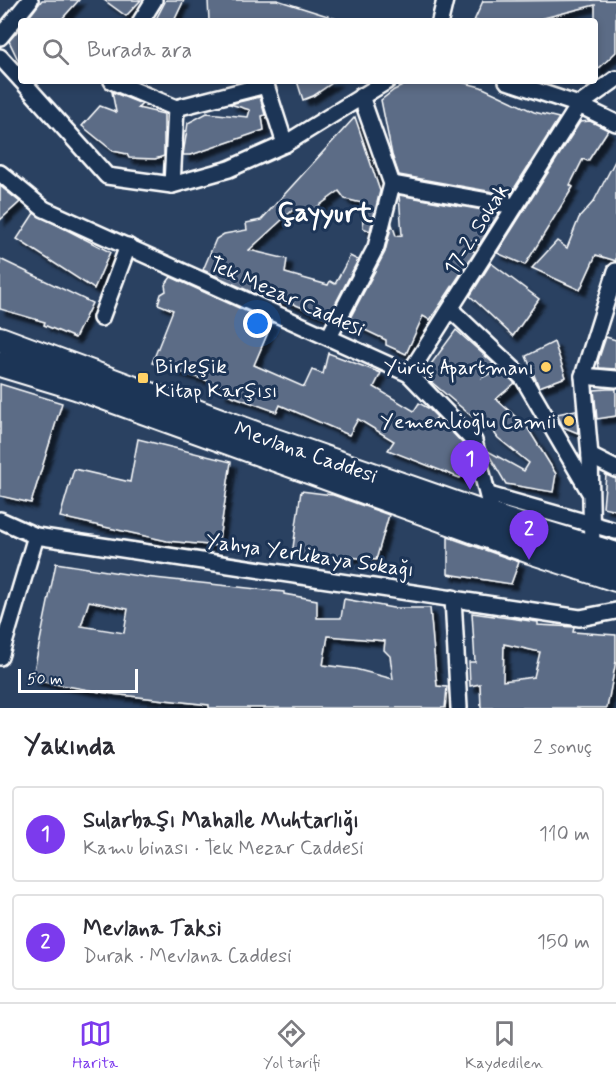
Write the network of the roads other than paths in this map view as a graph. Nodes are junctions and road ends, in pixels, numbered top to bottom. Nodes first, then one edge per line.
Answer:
1 (30, 0) edge
2 (154, 0) edge
3 (445, 0) edge
4 (143, 18) edge
5 (441, 18) edge
6 (0, 37) edge
7 (0, 57) edge
8 (18, 78) edge
9 (616, 79) edge
10 (24, 84) edge
11 (119, 84) edge
12 (382, 84) edge
13 (516, 84) edge
14 (361, 96) junction
15 (579, 105) junction
16 (176, 108) junction
17 (616, 123) edge
18 (285, 144) junction
19 (0, 172) edge
20 (392, 184) junction
21 (172, 185) junction
22 (515, 206) junction
23 (128, 246) junction
24 (616, 271) edge
25 (451, 310) junction
26 (101, 318) dead end
27 (329, 337) junction
28 (0, 339) edge
29 (0, 364) edge
30 (409, 374) junction
31 (584, 375) junction
32 (616, 379) edge
33 (590, 456) junction
34 (616, 469) edge
35 (590, 494) junction
36 (491, 506) junction
37 (0, 520) edge
38 (616, 531) edge
39 (591, 535) junction
40 (36, 536) junction
41 (616, 555) edge
42 (616, 579) edge
43 (453, 598) junction
44 (616, 611) edge
45 (0, 657) edge
46 (459, 708) edge

1 - 6 street
2 - 4 street
3 - 5 street
7 - 8 street
9 - 15 street
10 - 21 street
11 - 16 street
12 - 14 street
13 - 15 street
14 - 18 street
14 - 20 street
15 - 17 street
15 - 22 street, 17-2. Sokak
16 - 18 street
16 - 21 street
18 - 21 street
19 - 23 street, Tek Mezar Caddesi
20 - 22 street
20 - 27 street
22 - 25 street, 17-2. Sokak
23 - 26 street
23 - 27 street, Tek Mezar Caddesi
24 - 31 street
25 - 30 street, 17-2. Sokak
25 - 35 street
27 - 30 street, Tek Mezar Caddesi
28 - 36 main road, Mevlana Caddesi
29 - 42 main road, Mevlana Caddesi
30 - 36 street, Tek Mezar Caddesi
31 - 32 street
31 - 33 street
33 - 34 street
33 - 35 street
35 - 39 street
36 - 39 main road, Mevlana Caddesi
37 - 40 street, Yahya Yerlikaya Sokağı
38 - 39 street
39 - 41 main road, Mevlana Caddesi
40 - 43 street, Yahya Yerlikaya Sokağı
40 - 45 street
43 - 44 street, Yahya Yerlikaya Sokağı
43 - 46 street

